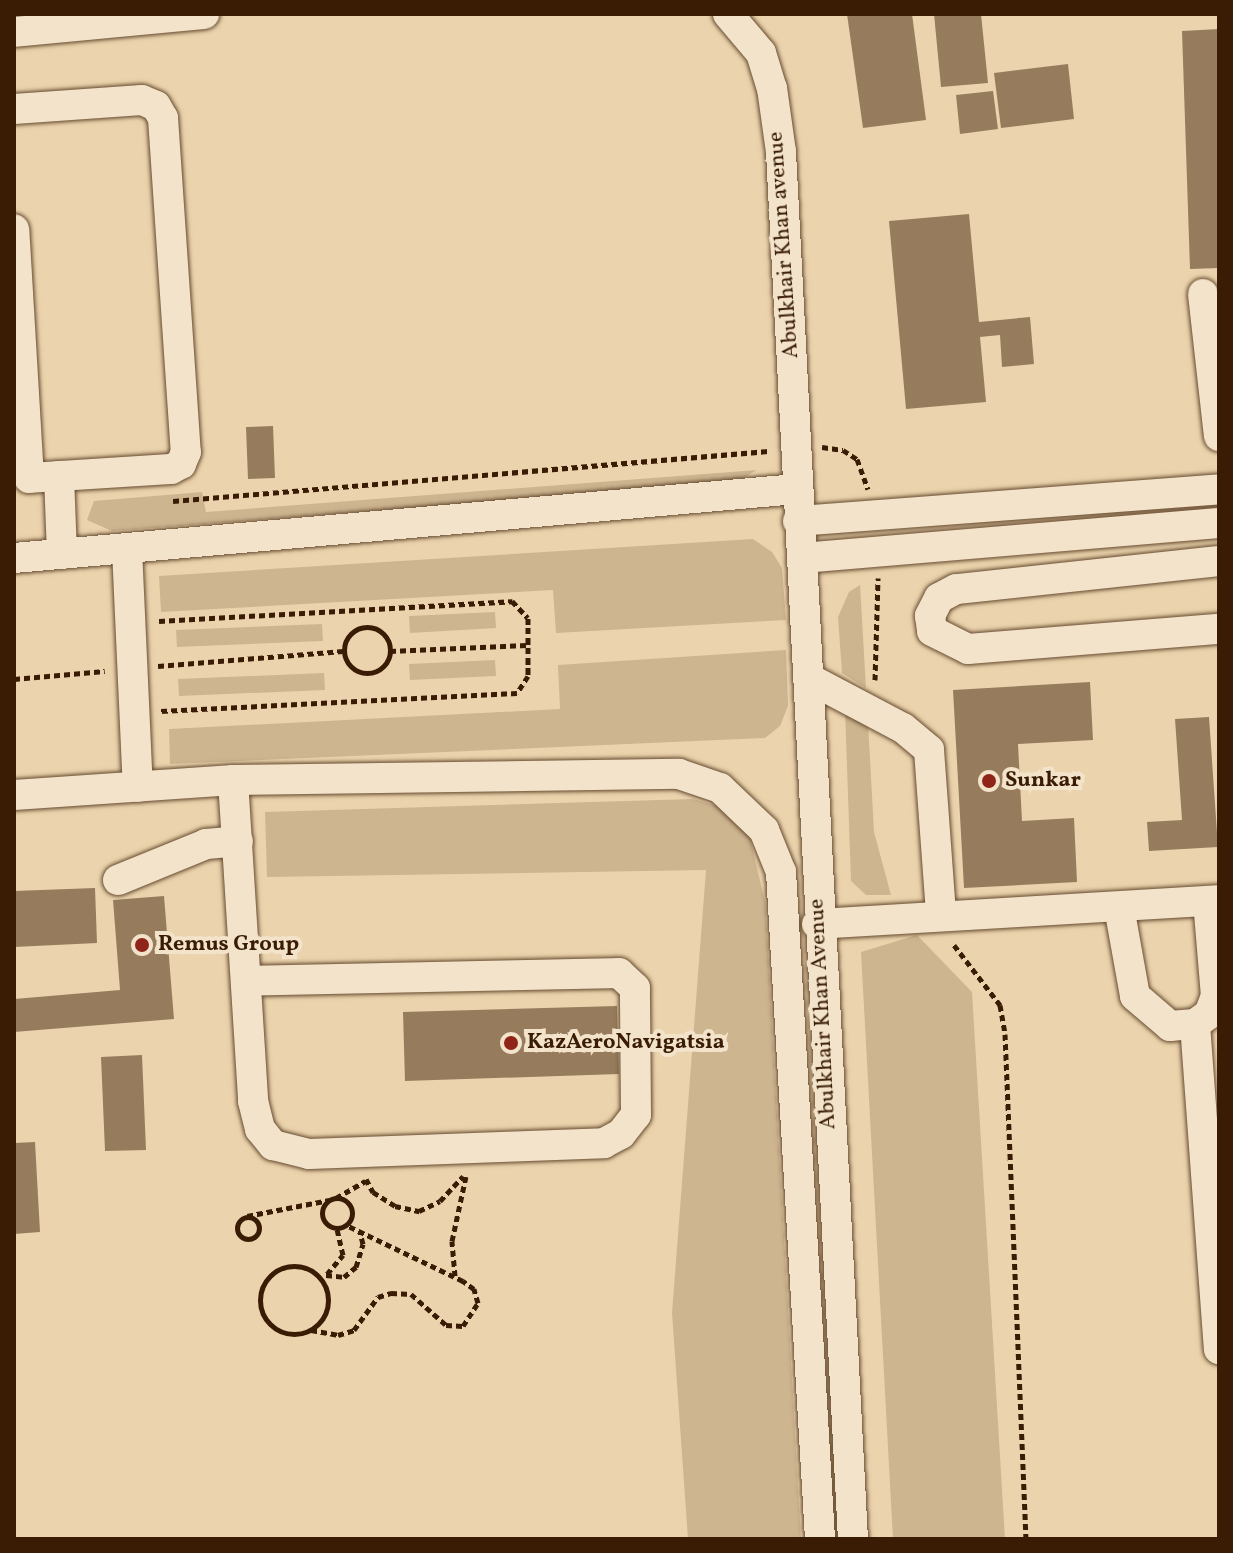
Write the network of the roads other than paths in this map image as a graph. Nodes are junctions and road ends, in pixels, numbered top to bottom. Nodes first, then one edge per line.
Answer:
1 (204, 14) edge
2 (740, 19) edge
3 (14, 32) edge
4 (14, 109) edge
5 (14, 229) edge
6 (1203, 294) dead end
7 (1219, 436) edge
8 (59, 476) junction
9 (796, 489) junction
10 (1219, 489) edge
11 (798, 521) junction
12 (1219, 523) edge
13 (127, 549) junction
14 (62, 554) junction
15 (14, 558) edge
16 (802, 558) junction
17 (1219, 561) edge
18 (1219, 629) edge
19 (808, 678) junction
20 (233, 780) junction
21 (138, 787) junction
22 (14, 795) edge
23 (238, 841) junction
24 (118, 880) dead end
25 (1214, 900) edge
26 (1119, 907) junction
27 (936, 915) junction
28 (817, 924) junction
29 (246, 981) junction
30 (1195, 1024) junction
31 (1219, 1349) edge
32 (820, 1539) edge
33 (853, 1539) edge

1 - 3 street
2 - 9 street, Abulkhair Khan avenue
4 - 8 street
5 - 8 street
6 - 7 street
8 - 14 street
9 - 11 street, Abulkhair Khan Avenue
9 - 13 street
10 - 11 street
11 - 16 street, Abulkhair Khan Avenue
12 - 16 street
13 - 14 street
13 - 21 street
14 - 15 street
16 - 19 street, Abulkhair Khan Avenue
17 - 18 street
19 - 27 street
19 - 28 street, Abulkhair Khan Avenue
20 - 21 street
20 - 23 street
20 - 32 street, Abulkhair Khan Avenue
21 - 22 street
23 - 24 street
23 - 29 street
25 - 26 street
25 - 30 street
26 - 27 street
26 - 30 street
27 - 28 street
28 - 33 street, Abulkhair Khan Avenue
29 - 29 street
30 - 31 street

